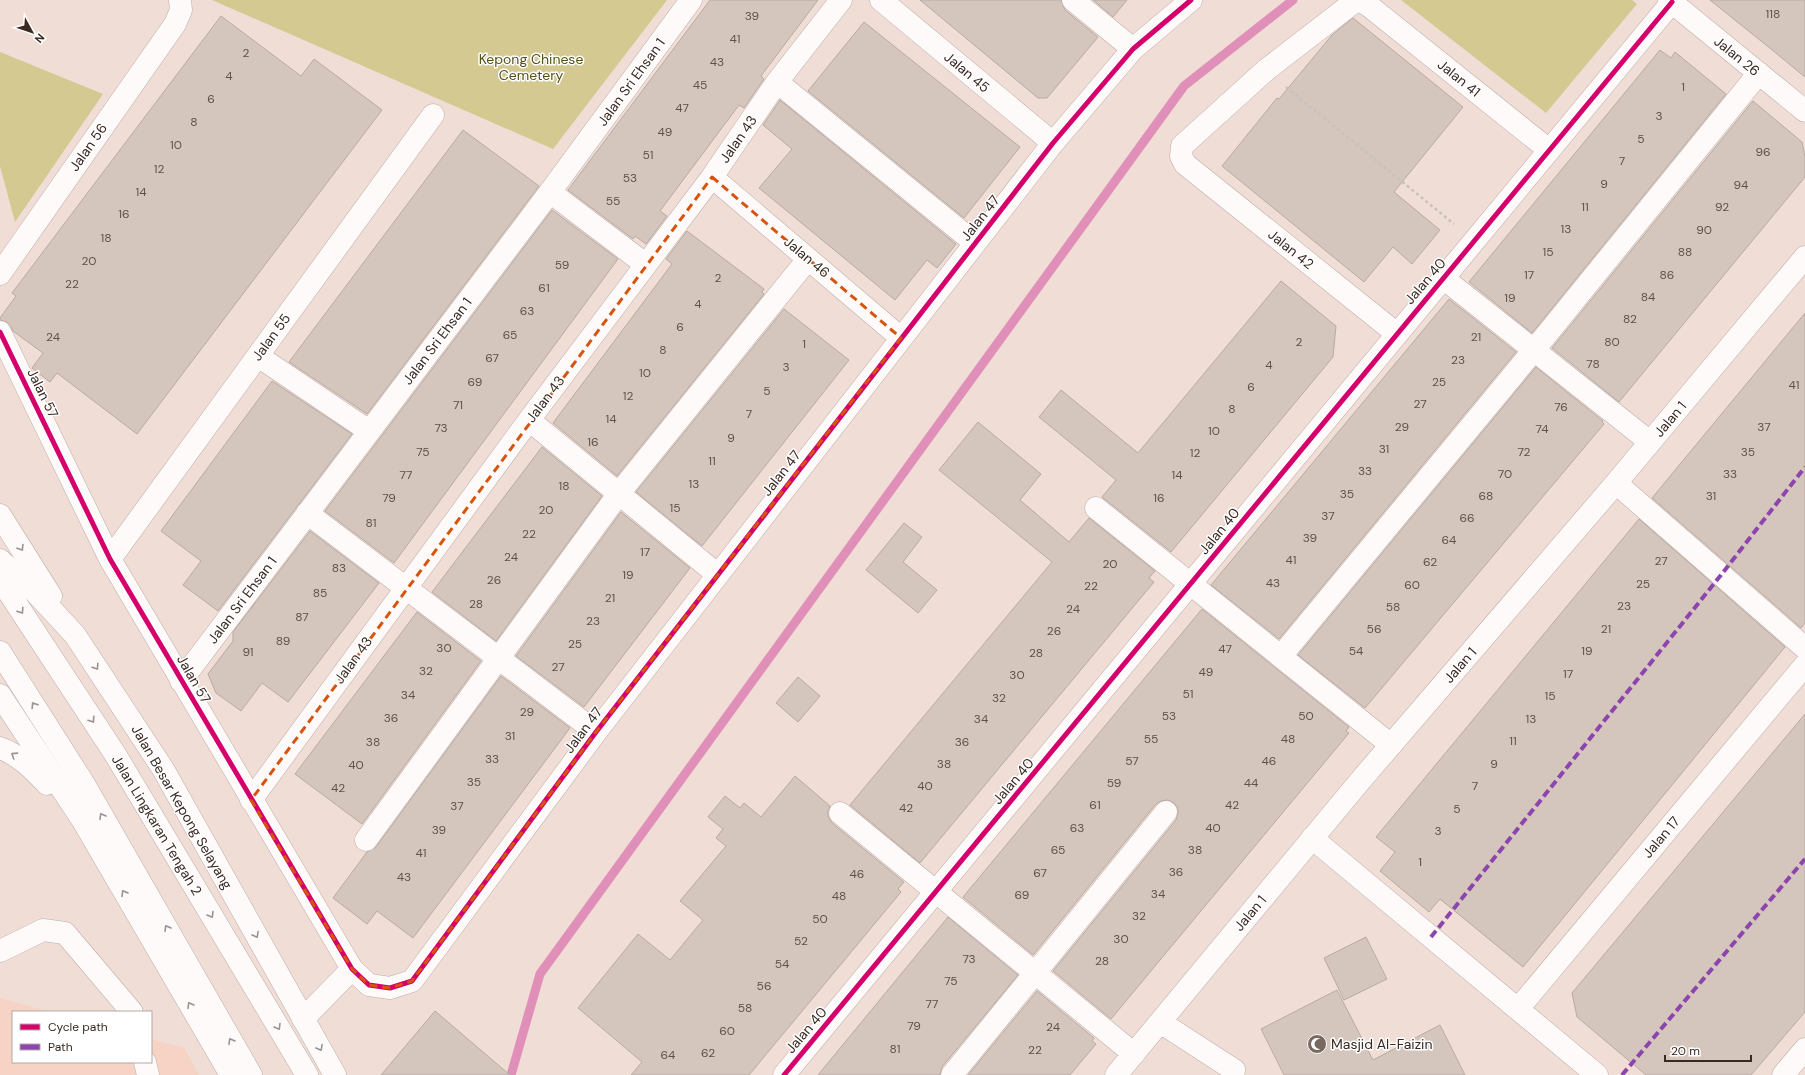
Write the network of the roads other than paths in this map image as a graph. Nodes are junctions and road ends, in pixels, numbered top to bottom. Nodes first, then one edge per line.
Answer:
1 (180, 0) edge
2 (691, 0) edge
3 (841, 0) edge
4 (881, 0) edge
5 (1074, 0) edge
6 (1191, 0) edge
7 (1670, 1) edge
8 (1133, 49) junction
9 (1759, 74) junction
10 (777, 82) junction
11 (1805, 111) edge
12 (433, 115) dead end
13 (1054, 143) junction
14 (1549, 150) junction
15 (1185, 164) joint
16 (712, 177) junction
17 (550, 192) junction
18 (975, 243) junction
19 (1805, 257) edge
20 (808, 259) junction
21 (645, 264) junction
22 (1, 272) edge
23 (1443, 278) junction
24 (0, 332) edge
25 (1397, 334) junction
26 (902, 338) junction
27 (1534, 350) junction
28 (258, 356) junction
29 (529, 420) junction
30 (369, 431) junction
31 (1650, 442) junction
32 (1616, 483) junction
33 (620, 492) junction
34 (1096, 508) dead end
35 (306, 513) junction
36 (0, 515) edge
37 (110, 559) junction
38 (0, 560) edge
39 (718, 575) junction
40 (0, 579) edge
41 (1192, 583) junction
42 (406, 588) junction
43 (75, 635) junction
44 (1805, 648) edge
45 (0, 652) edge
46 (1281, 656) junction
47 (499, 658) junction
48 (1805, 665) edge
49 (181, 681) junction
50 (0, 695) edge
51 (596, 732) junction
52 (1391, 745) junction
53 (0, 748) edge
54 (251, 800) junction
55 (1166, 812) dead end
56 (840, 813) dead end
57 (83, 821) junction
58 (1312, 838) junction
59 (366, 840) dead end
60 (937, 892) junction
61 (0, 951) edge
62 (352, 969) junction
63 (1034, 972) junction
64 (412, 981) joint
65 (1518, 1009) junction
66 (131, 1011) edge
67 (304, 1019) junction
68 (1160, 1022) junction
69 (1134, 1054) junction
70 (145, 1063) edge
71 (148, 1075) edge
72 (231, 1075) edge
73 (251, 1075) edge
74 (307, 1075) edge
75 (335, 1075) edge
76 (784, 1075) edge
77 (952, 1075) edge
78 (1116, 1075) edge
79 (1233, 1075) edge
80 (1597, 1075) edge

1 - 22 main road, Jalan 56
2 - 17 main road, Jalan Sri Ehsan 1
3 - 10 main road, Jalan 43
4 - 13 main road, Jalan 45
5 - 8 main road
6 - 8 main road, Jalan 47
7 - 9 main road, Jalan 26
7 - 14 main road, Jalan 40
8 - 13 main road, Jalan 47
9 - 11 main road, Jalan 26
9 - 27 main road
10 - 16 main road, Jalan 43
10 - 18 main road
12 - 28 main road, Jalan 55
13 - 18 main road, Jalan 47
14 - 15 main road, Jalan 41
14 - 23 main road, Jalan 40
15 - 25 main road, Jalan 42
16 - 20 main road, Jalan 46
16 - 21 main road, Jalan 43
17 - 21 main road
17 - 30 main road, Jalan Sri Ehsan 1
18 - 26 main road, Jalan 47
19 - 31 main road, Jalan 1
20 - 26 main road, Jalan 46
20 - 33 main road
21 - 29 main road, Jalan 43
23 - 25 main road, Jalan 40
23 - 27 main road
24 - 37 main road, Jalan 57
25 - 41 main road, Jalan 40
26 - 39 main road, Jalan 47
27 - 31 main road
27 - 46 main road
28 - 30 main road
28 - 37 main road, Jalan 55
29 - 33 main road
29 - 42 main road, Jalan 43
30 - 35 main road, Jalan Sri Ehsan 1
31 - 32 main road, Jalan 1
32 - 44 main road
32 - 52 main road, Jalan 1
33 - 39 main road
33 - 47 main road
34 - 41 main road
35 - 42 main road
35 - 49 main road, Jalan Sri Ehsan 1
36 -> 43 main road
37 - 49 main road, Jalan 57
38 - 43 main road, Jalan Besar Kepong Selayang
39 - 51 main road, Jalan 47
40 -> 74 main road, Jalan Lingkaran Tengah 2
41 - 46 main road
41 - 60 main road, Jalan 40
42 - 47 main road
42 - 54 main road, Jalan 43
43 -> 67 main road, Jalan Besar Kepong Selayang
73 -> 45 main road
46 - 52 main road
47 - 51 main road
47 - 59 main road
48 - 65 main road, Jalan 17
49 - 54 main road, Jalan 57
50 - 57 main road
51 - 64 main road, Jalan 47
52 - 58 main road, Jalan 1
57 -> 53 main road
54 - 62 main road, Jalan 57
55 - 63 main road
56 - 60 main road
72 -> 57 main road
58 - 65 main road
58 - 68 main road, Jalan 1
60 - 63 main road
60 - 76 main road, Jalan 40
61 - 66 main road
62 - 64 main road, Jalan 57
62 - 67 main road
63 - 69 main road
63 - 77 main road
65 - 80 main road
67 -> 75 main road, Jalan Besar Kepong Selayang
68 - 69 main road, Jalan 1
68 - 79 main road
69 - 78 main road, Jalan 1
70 - 71 main road

